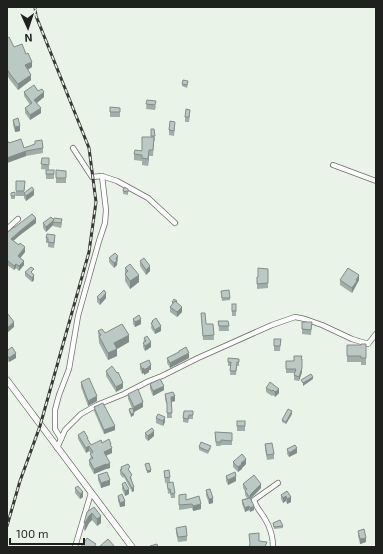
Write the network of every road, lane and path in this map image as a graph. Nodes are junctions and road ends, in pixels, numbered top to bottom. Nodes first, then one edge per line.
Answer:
1 (73, 148) dead end
2 (333, 165) dead end
3 (102, 176) junction
4 (376, 181) edge
5 (18, 219) dead end
6 (175, 223) dead end
7 (7, 229) edge
8 (376, 334) edge
9 (7, 380) edge
10 (61, 439) junction
11 (57, 448) junction
12 (278, 483) dead end
13 (91, 493) junction
14 (75, 547) edge
15 (132, 547) edge
16 (273, 547) edge

1 - 3 street
2 - 4 street
3 - 6 street
3 - 10 street
5 - 7 street
8 - 10 street
9 - 11 street
10 - 11 street
11 - 13 street
12 - 16 street
13 - 14 street
13 - 15 street

